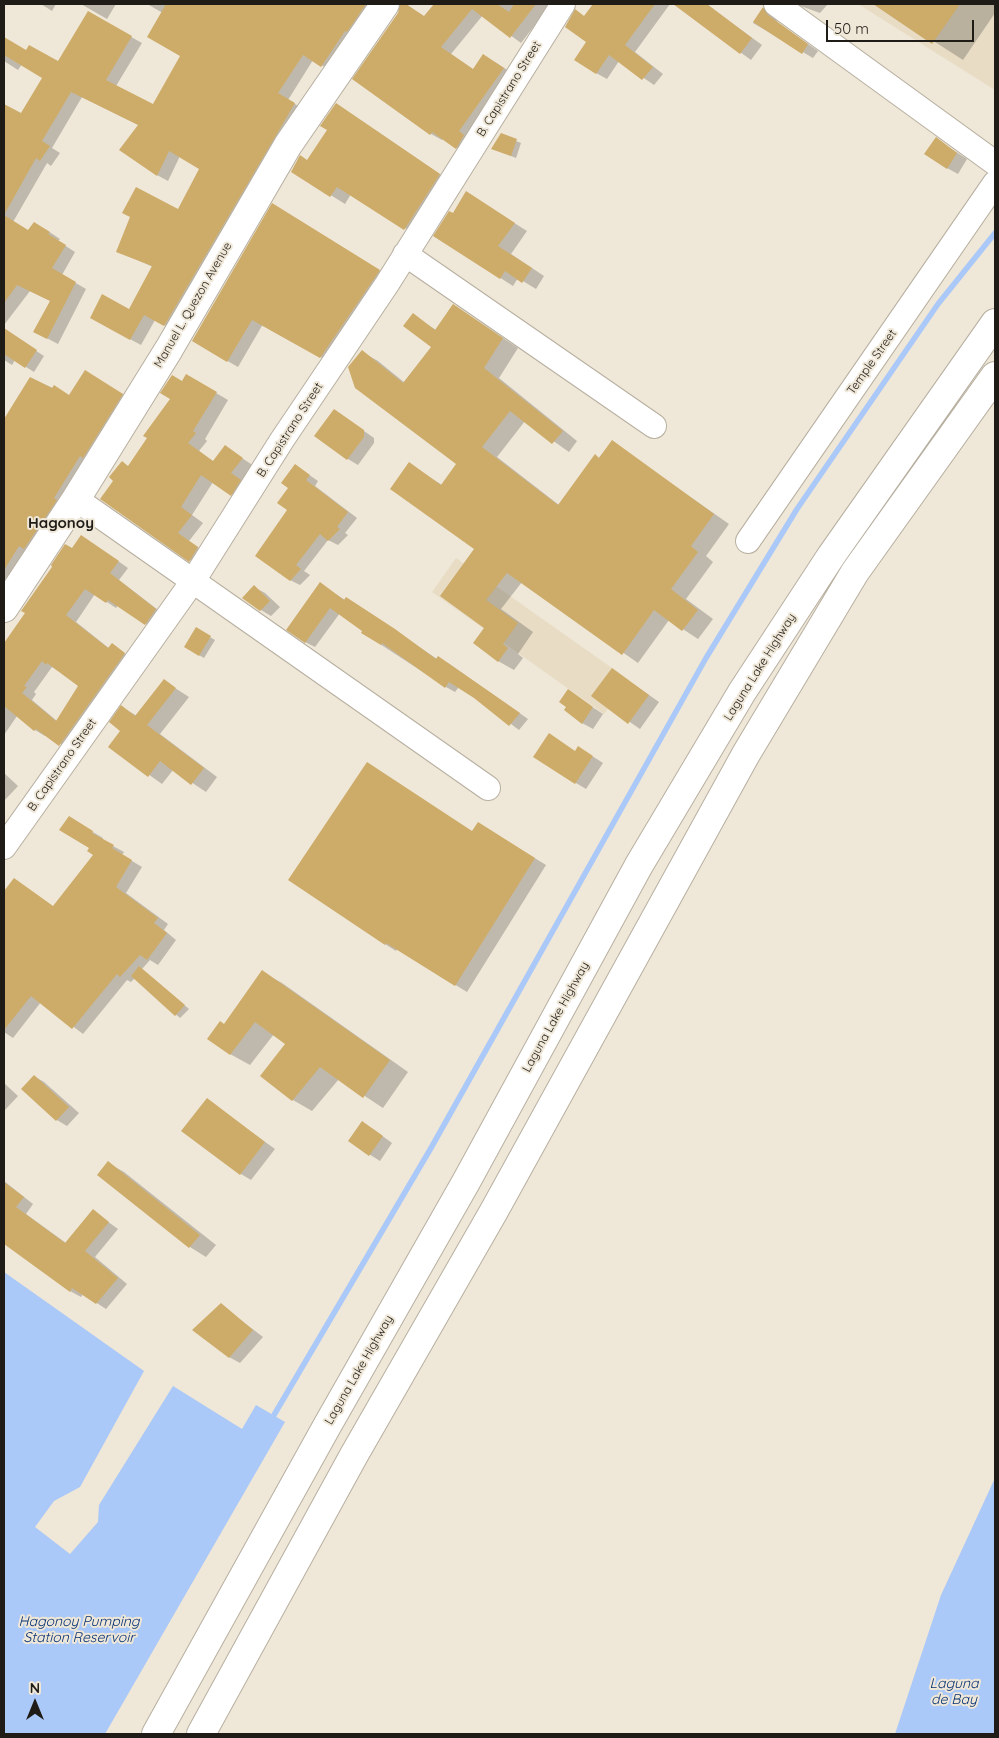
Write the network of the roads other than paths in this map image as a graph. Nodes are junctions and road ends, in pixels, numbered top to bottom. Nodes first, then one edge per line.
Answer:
1 (385, 4) edge
2 (563, 4) edge
3 (776, 4) edge
4 (995, 163) edge
5 (995, 183) edge
6 (405, 254) junction
7 (995, 323) edge
8 (995, 376) edge
9 (654, 426) dead end
10 (76, 499) junction
11 (748, 540) dead end
12 (193, 581) junction
13 (4, 608) edge
14 (488, 788) dead end
15 (4, 848) edge
16 (156, 1734) edge
17 (201, 1734) edge

1 - 10 main road, Manuel L. Quezon Avenue
2 - 6 street, B. Capistrano Street
3 - 4 street
5 - 11 street, Temple Street
6 - 9 street
6 - 12 street, B. Capistrano Street
7 - 16 main road, Laguna Lake Highway
8 - 17 main road
10 - 12 street
10 - 13 main road, Manuel L. Quezon Avenue
12 - 14 street
12 - 15 street, B. Capistrano Street

